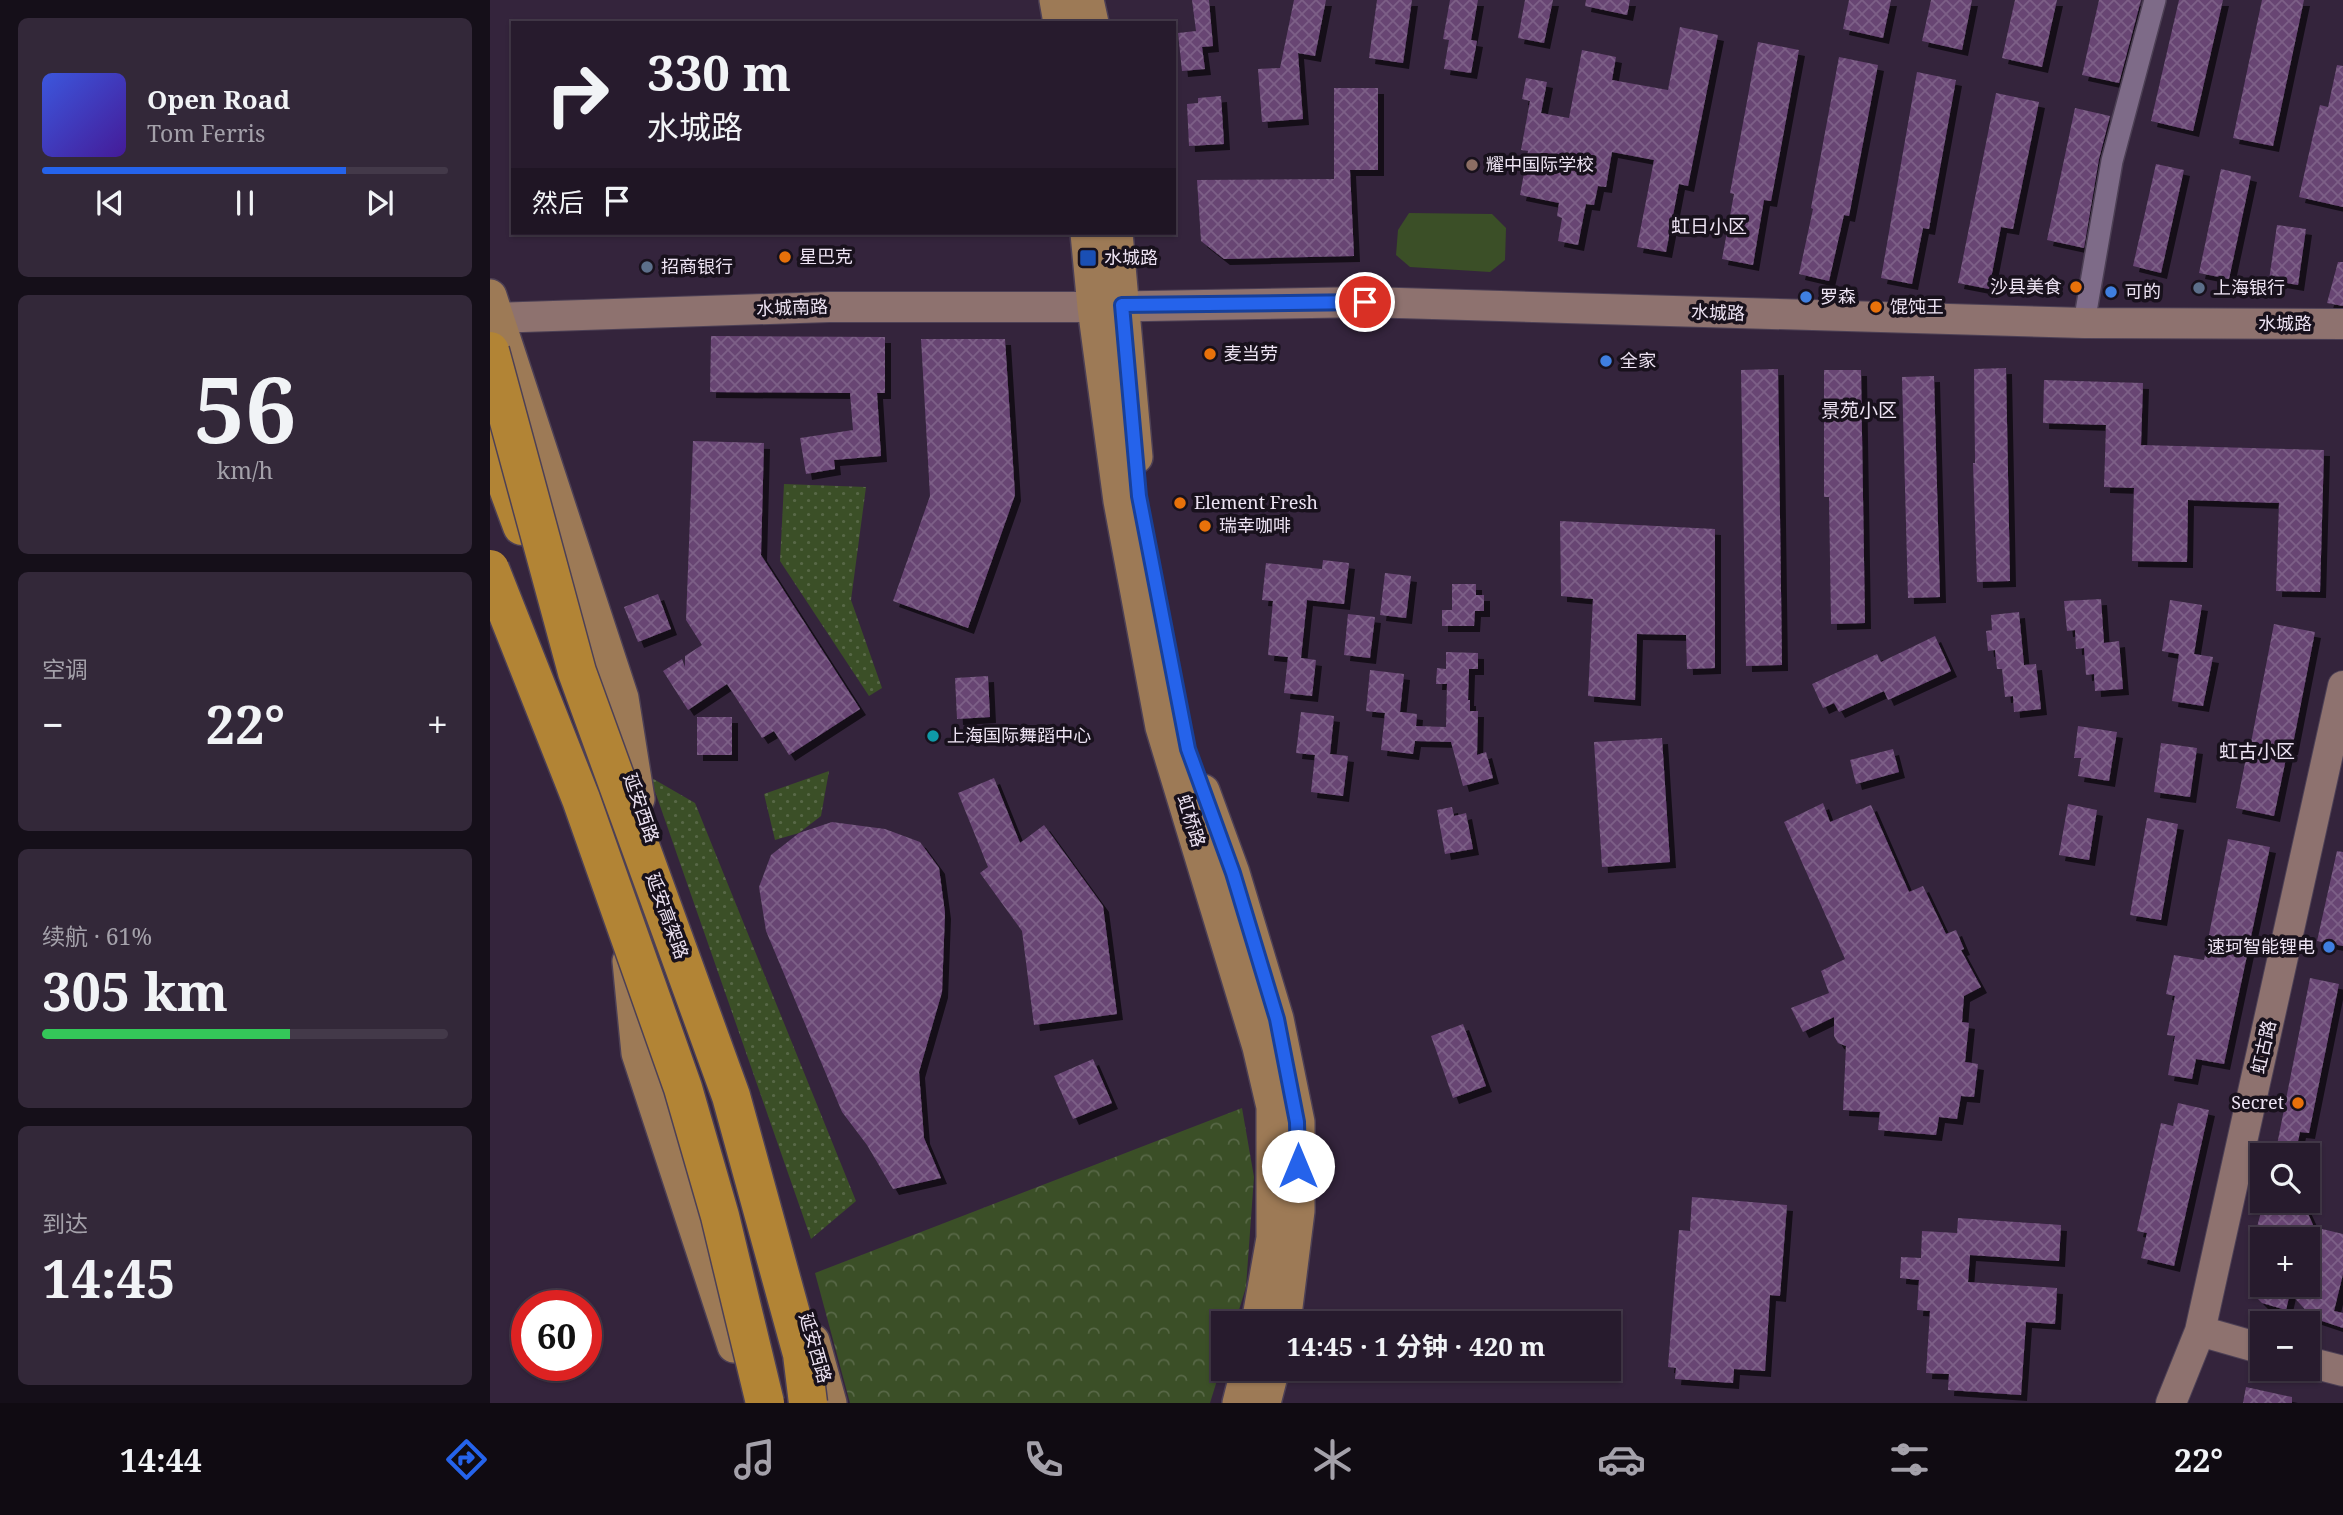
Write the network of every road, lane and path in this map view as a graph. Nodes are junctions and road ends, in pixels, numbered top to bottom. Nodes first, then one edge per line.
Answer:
1 (1056, 0) edge
2 (1087, 0) edge
3 (2155, 0) edge
4 (1060, 21) edge
5 (1092, 21) edge
6 (1088, 235) edge
7 (1116, 235) edge
8 (1108, 306) junction
9 (492, 321) edge
10 (2084, 323) junction
11 (2343, 324) edge
12 (490, 378) edge
13 (490, 439) edge
14 (490, 559) edge
15 (490, 569) edge
16 (490, 623) edge
17 (577, 672) junction
18 (2343, 686) edge
19 (568, 773) junction
20 (638, 799) junction
21 (627, 945) junction
22 (733, 1083) junction
23 (682, 1100) junction
24 (1260, 1311) edge
25 (1286, 1311) edge
26 (2200, 1331) junction
27 (2250, 1345) edge
28 (2320, 1365) edge
29 (2343, 1371) edge
30 (1245, 1381) edge
31 (1270, 1381) edge
32 (751, 1403) edge
33 (765, 1403) edge
34 (777, 1403) edge
35 (808, 1403) edge
36 (830, 1403) edge
37 (1239, 1403) edge
38 (1264, 1403) edge
39 (2171, 1403) edge

1 - 4 main road
2 - 5 main road
3 - 10 street
6 - 8 main road, 虹桥路
7 - 8 main road, 虹桥路
8 - 9 street, 水城南路
8 - 10 street, 水城路
8 - 24 main road, 虹桥路
8 - 25 main road, 虹桥路
9 - 17 highway, bridge
9 - 20 main road
10 - 11 street, 水城路
12 - 20 main road, 延安西路
13 - 17 highway, 延安高架路, bridge
14 - 19 main road
15 - 33 highway, bridge
16 - 19 main road
17 - 35 highway, 延安高架路, bridge
18 - 26 street, 虹古路
19 - 21 main road
20 - 22 main road, 延安西路
21 - 23 main road
21 - 32 main road
22 - 23 main road
22 - 36 main road, 延安西路
23 - 34 main road
26 - 27 street
26 - 39 street, 虹古路
28 - 29 street
30 - 37 main road
31 - 38 main road

